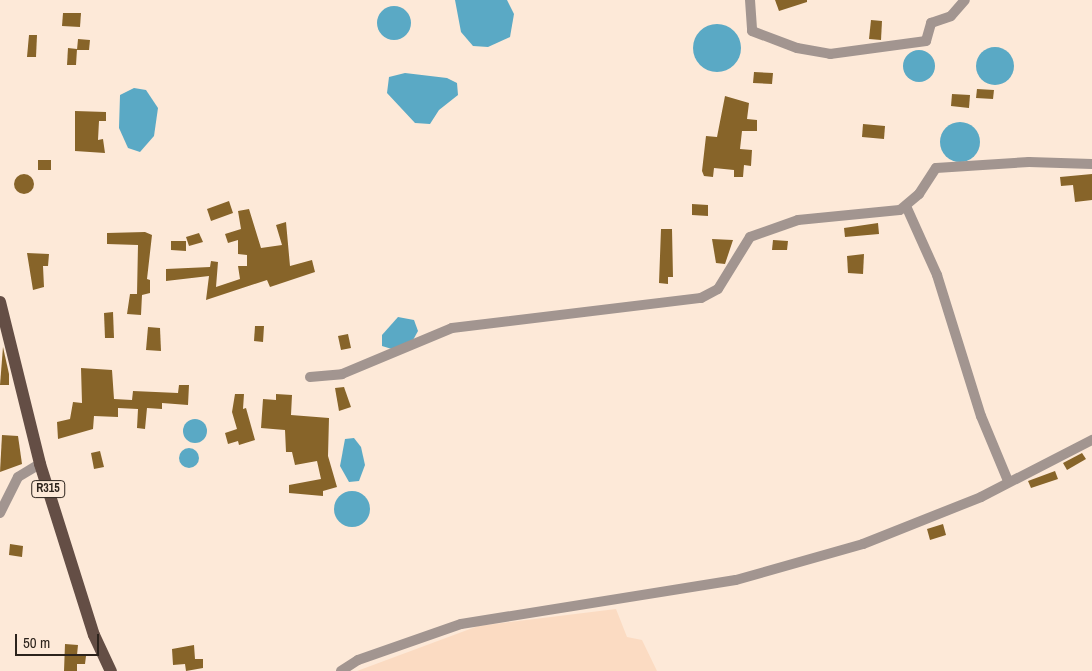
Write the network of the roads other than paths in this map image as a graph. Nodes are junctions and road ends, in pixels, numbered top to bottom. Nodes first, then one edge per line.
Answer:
1 (750, 0) edge
2 (965, 0) edge
3 (1092, 164) edge
4 (906, 206) junction
5 (0, 302) edge
6 (310, 378) dead end
7 (1092, 440) edge
8 (40, 464) junction
9 (1008, 481) junction
10 (0, 512) edge
11 (111, 671) edge
12 (341, 671) edge

1 - 2 street
3 - 4 street
4 - 6 street
4 - 9 street
5 - 8 main road, R315
7 - 9 street
8 - 10 street
8 - 11 main road, R315
9 - 12 street

